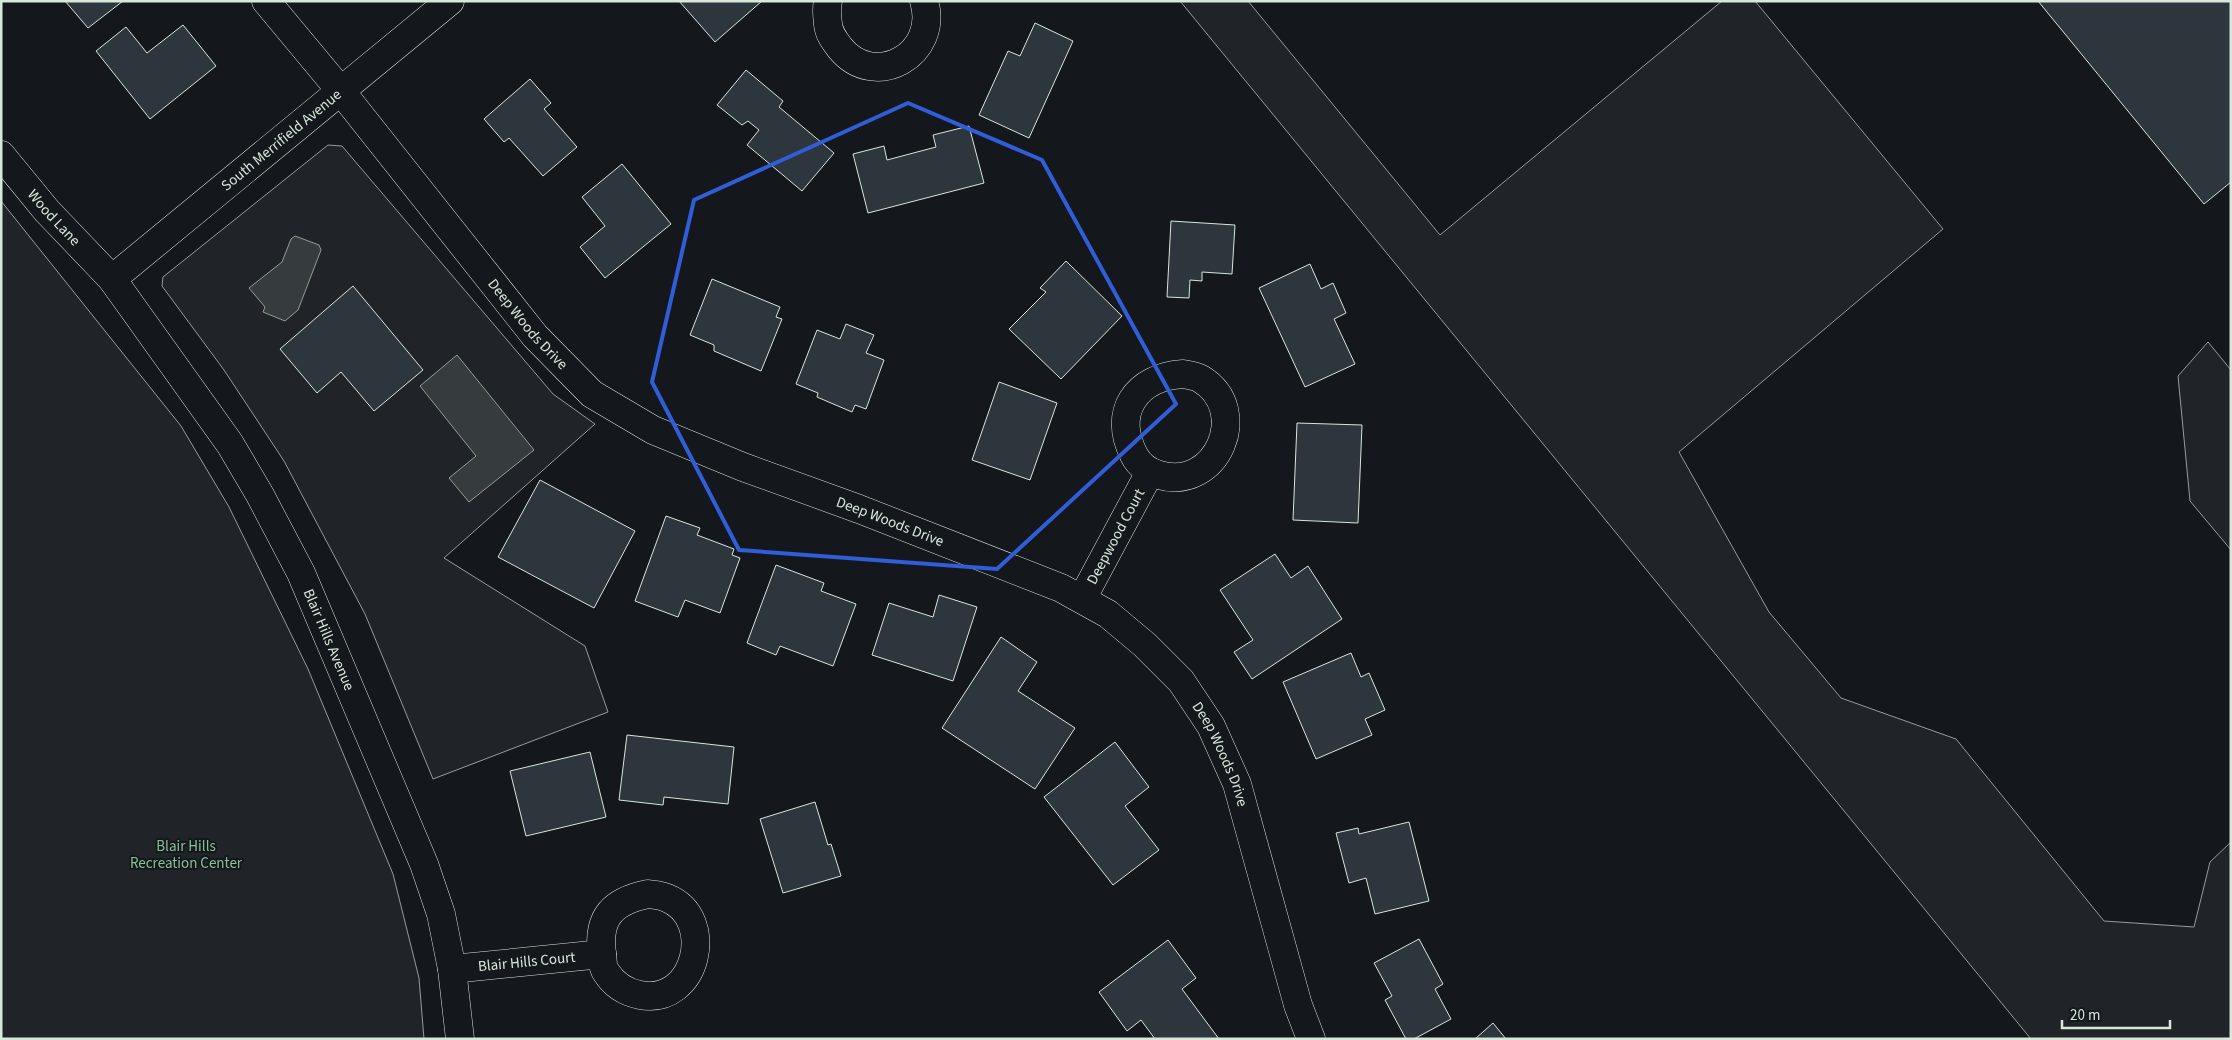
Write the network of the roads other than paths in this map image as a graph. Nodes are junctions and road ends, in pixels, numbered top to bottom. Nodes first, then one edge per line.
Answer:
1 (266, 1) edge
2 (450, 1) edge
3 (828, 1) edge
4 (924, 1) edge
5 (340, 90) junction
6 (1, 155) edge
7 (112, 278) junction
8 (1150, 472) dead end
9 (1082, 599) junction
10 (602, 954) dead end
11 (452, 969) junction
12 (460, 1039) edge
13 (1312, 1039) edge

1 - 5 street, Deep Woods Drive
2 - 5 street, South Merrifield Avenue
3 - 4 street
5 - 7 street, South Merrifield Avenue
5 - 9 street, Deep Woods Drive
6 - 7 street, Wood Lane
7 - 11 street, Blair Hills Avenue
8 - 9 street, Deepwood Court
9 - 13 street, Deep Woods Drive
10 - 11 street, Blair Hills Court
11 - 12 street, Blair Hills Avenue

